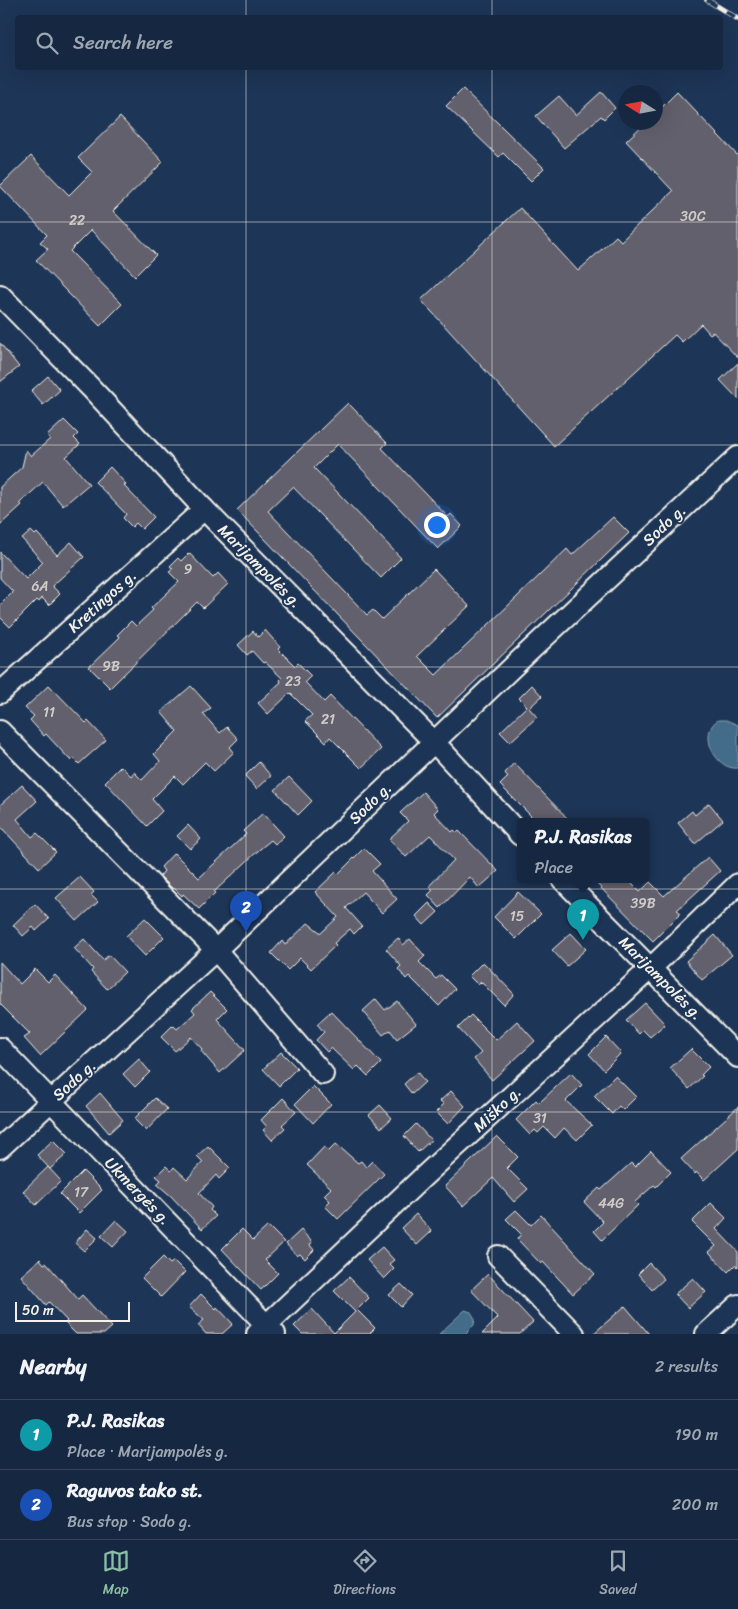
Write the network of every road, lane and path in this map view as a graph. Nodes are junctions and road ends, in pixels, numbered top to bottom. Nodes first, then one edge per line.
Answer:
1 (0, 295) edge
2 (738, 457) edge
3 (204, 509) junction
4 (0, 693) edge
5 (0, 731) edge
6 (434, 742) junction
7 (517, 832) edge
8 (566, 883) edge
9 (738, 884) edge
10 (216, 950) junction
11 (651, 968) junction
12 (0, 1048) edge
13 (738, 1057) edge
14 (324, 1074) dead end
15 (51, 1101) junction
16 (0, 1148) edge
17 (498, 1256) dead end
18 (738, 1305) edge
19 (266, 1331) edge
20 (574, 1334) edge
21 (706, 1334) edge

1 - 3 street, Marijampolės g.
2 - 6 street, Sodo g.
3 - 4 street, Kretingos g.
3 - 6 street, Marijampolės g.
5 - 10 street
6 - 7 street, Marijampolės g.
6 - 10 street, Sodo g.
8 - 11 street, Marijampolės g.
9 - 11 street, Miško g.
10 - 14 street
10 - 15 street, Sodo g.
11 - 13 street, Marijampolės g.
11 - 19 street, Miško g.
12 - 15 street, Ukmergės g.
15 - 16 street, Sodo g.
15 - 19 street, Ukmergės g.
17 - 20 street
18 - 21 street

